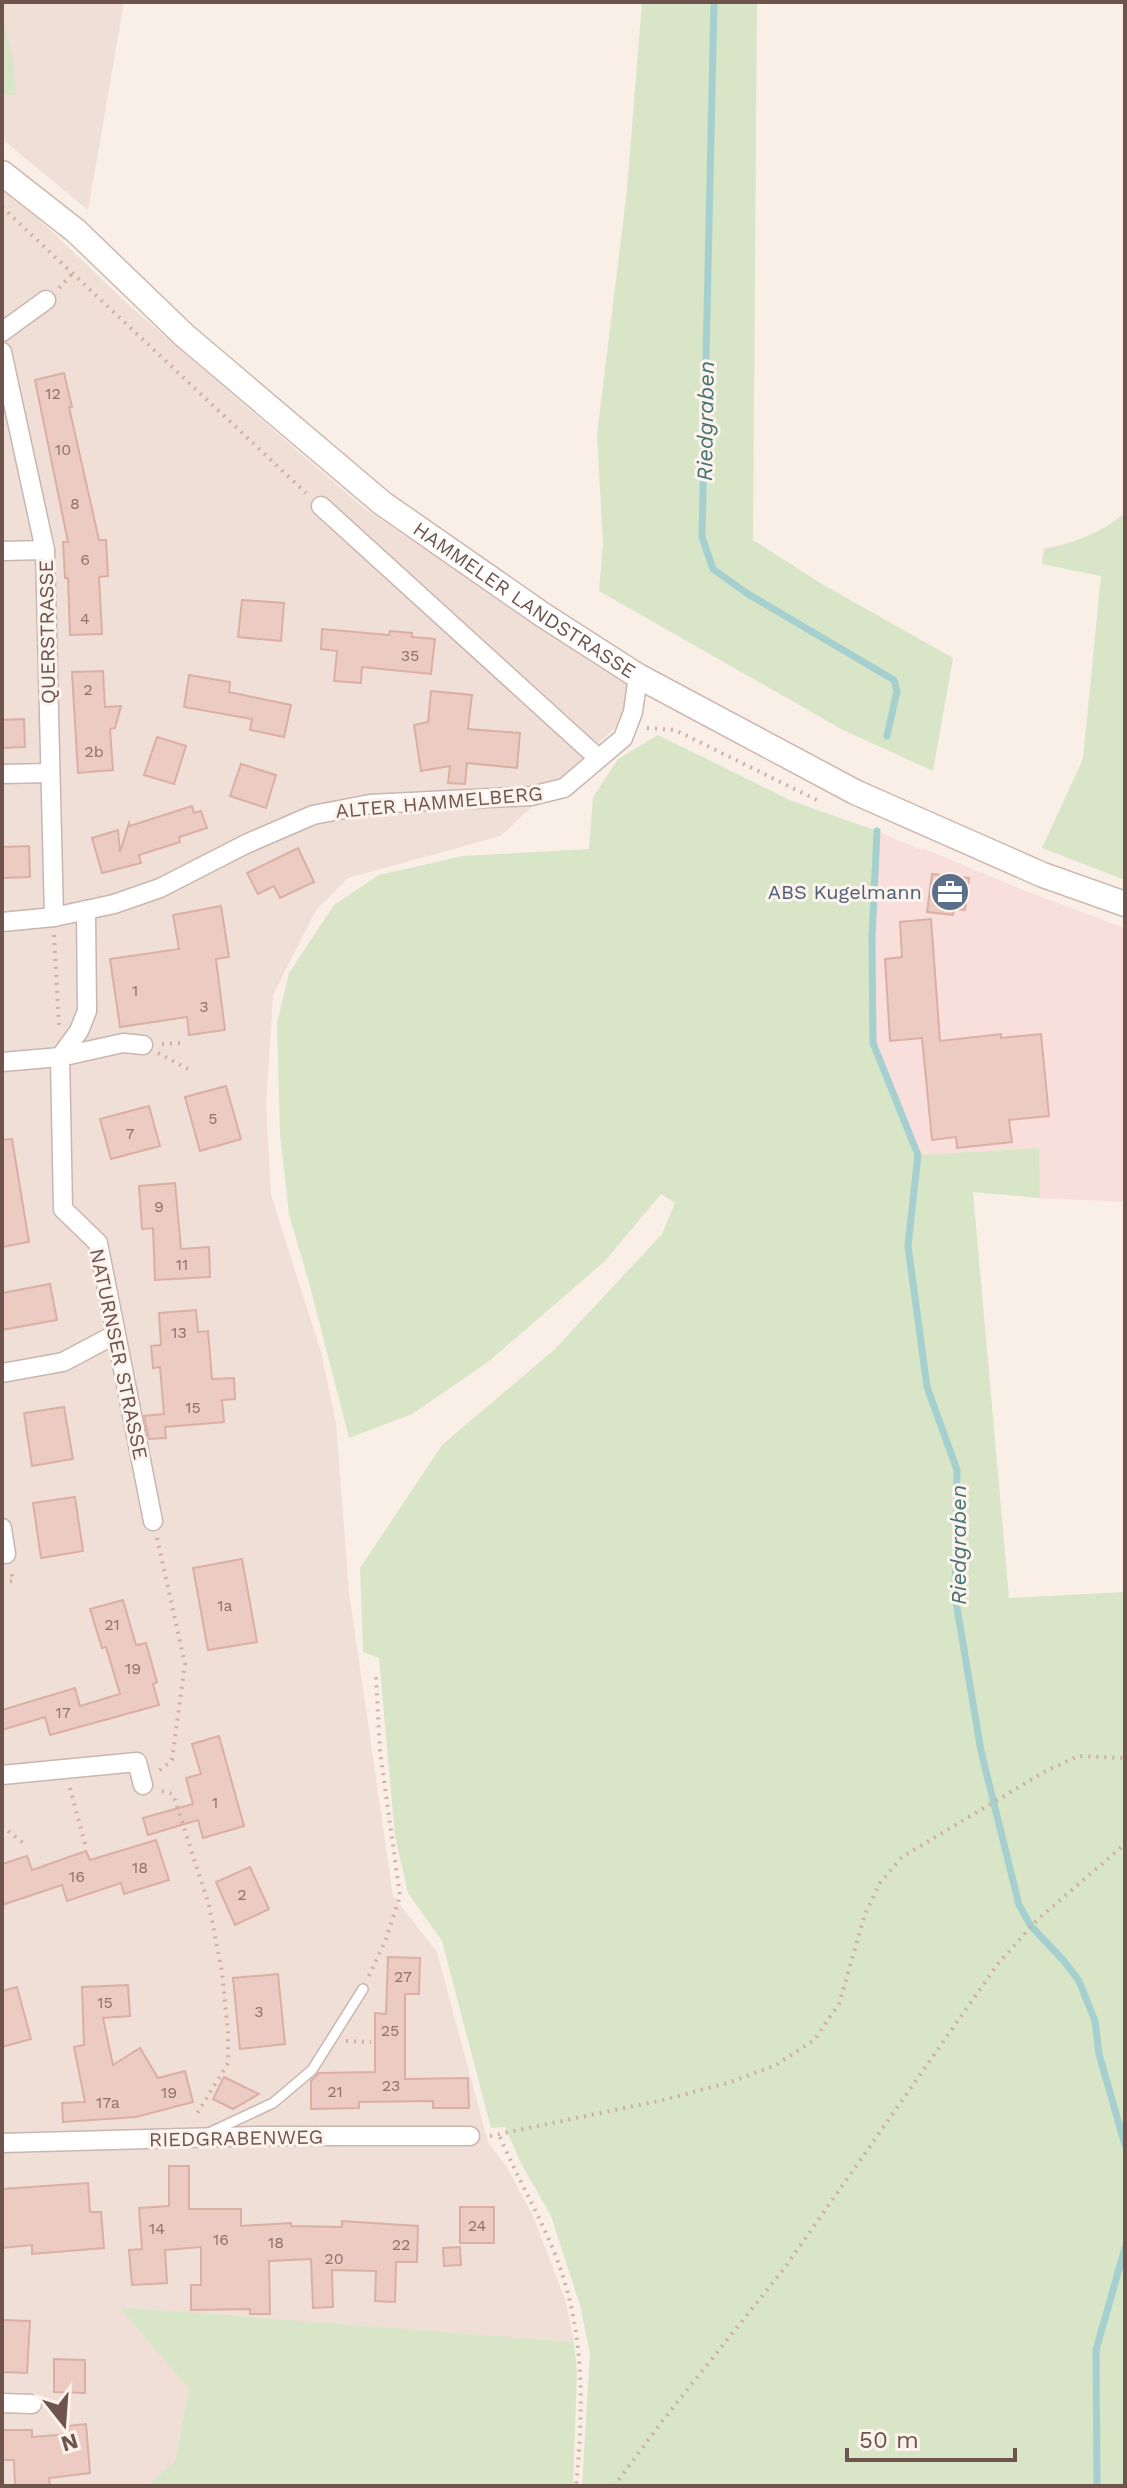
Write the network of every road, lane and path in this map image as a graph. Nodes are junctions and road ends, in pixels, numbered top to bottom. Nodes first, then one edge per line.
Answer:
1 (2, 173) edge
2 (2, 207) edge
3 (46, 300) dead end
4 (2, 332) edge
5 (2, 352) edge
6 (321, 506) joint
7 (45, 550) junction
8 (2, 551) edge
9 (638, 676) junction
10 (598, 758) junction
11 (50, 773) junction
12 (2, 774) edge
13 (1125, 904) edge
14 (86, 910) junction
15 (54, 917) junction
16 (2, 922) edge
17 (143, 1045) dead end
18 (60, 1057) junction
19 (2, 1062) edge
20 (114, 1335) junction
21 (2, 1373) edge
22 (153, 1521) joint
23 (2, 1528) edge
24 (6, 1554) dead end
25 (376, 1677) dead end
26 (1125, 1758) edge
27 (65, 1769) junction
28 (2, 1775) edge
29 (143, 1785) junction
30 (2, 1826) edge
31 (85, 1844) dead end
32 (1125, 1844) edge
33 (27, 1846) dead end
34 (363, 1989) joint
35 (208, 2094) dead end
36 (470, 2136) dead end
37 (197, 2139) junction
38 (2, 2143) edge
39 (2, 2403) edge
40 (32, 2404) dead end
41 (576, 2486) edge
42 (614, 2486) edge

1 - 9 main road, HAMMELER LANDSTRASSE
2 - 6 path
3 - 4 street
5 - 7 street, QUERSTRASSE
6 - 10 street
7 - 8 street
7 - 11 street, QUERSTRASSE
9 - 10 street, ALTER HAMMELBERG
9 - 13 main road, HAMMELER LANDSTRASSE
10 - 14 street, ALTER HAMMELBERG
11 - 12 street
11 - 15 street, QUERSTRASSE
14 - 15 street, ALTER HAMMELBERG
14 - 18 street
15 - 16 street, ALTER HAMMELBERG
15 - 18 path
17 - 18 street
18 - 19 street
18 - 20 street, NATURNSER STRASSE
20 - 21 street
20 - 22 street, NATURNSER STRASSE
22 - 29 path
23 - 24 street
25 - 34 path
26 - 41 path
27 - 28 street
27 - 29 street
27 - 31 path
29 - 35 path
30 - 33 path
32 - 42 path
34 - 37 lane
36 - 37 street, RIEDGRABENWEG
37 - 38 street, RIEDGRABENWEG
39 - 40 street

